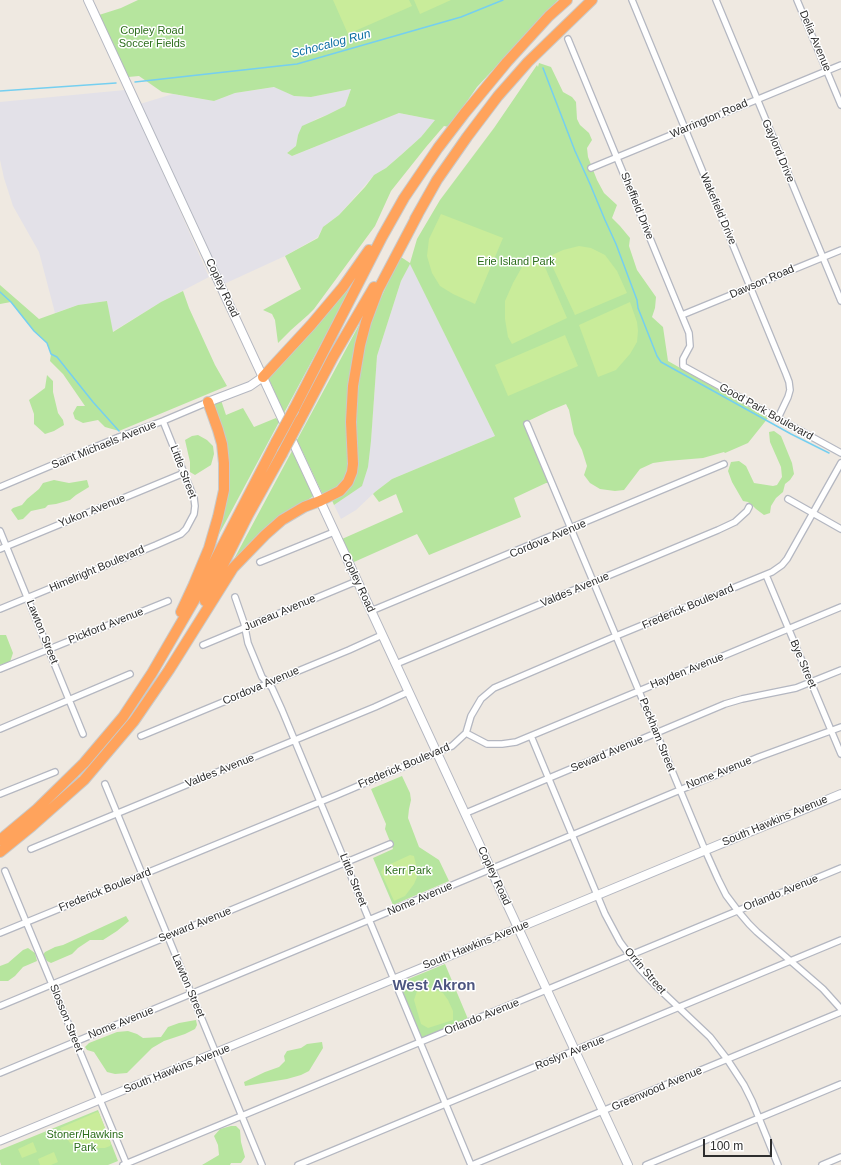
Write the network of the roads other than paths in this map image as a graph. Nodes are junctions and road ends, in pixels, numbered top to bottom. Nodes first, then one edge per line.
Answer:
1 (88, 0) edge
2 (567, 0) edge
3 (592, 0) edge
4 (632, 0) edge
5 (716, 0) edge
6 (798, 0) edge
7 (568, 39) dead end
8 (841, 65) edge
9 (827, 70) junction
10 (758, 99) junction
11 (841, 105) edge
12 (685, 129) junction
13 (617, 157) junction
14 (591, 168) dead end
15 (418, 214) junction
16 (392, 217) junction
17 (841, 250) edge
18 (822, 257) junction
19 (750, 287) junction
20 (841, 301) edge
21 (682, 315) junction
22 (690, 371) joint
23 (263, 377) junction
24 (208, 402) junction
25 (778, 418) junction
26 (163, 422) junction
27 (527, 424) dead end
28 (841, 453) edge
29 (841, 463) edge
30 (724, 464) dead end
31 (184, 473) junction
32 (0, 487) edge
33 (788, 499) dead end
34 (320, 501) junction
35 (749, 507) dead end
36 (812, 513) junction
37 (190, 523) joint
38 (571, 529) junction
39 (841, 529) edge
40 (0, 531) edge
41 (334, 532) junction
42 (6, 547) junction
43 (0, 549) edge
44 (260, 562) dead end
45 (766, 575) junction
46 (357, 581) junction
47 (593, 582) junction
48 (235, 596) dead end
49 (28, 598) junction
50 (168, 601) dead end
51 (841, 607) edge
52 (0, 609) edge
53 (371, 611) junction
54 (245, 628) junction
55 (789, 629) junction
56 (382, 635) junction
57 (616, 636) junction
58 (203, 645) dead end
59 (49, 650) junction
60 (178, 653) junction
61 (396, 664) junction
62 (0, 669) edge
63 (841, 670) edge
64 (152, 673) junction
65 (130, 674) dead end
66 (268, 683) junction
67 (811, 683) junction
68 (638, 690) junction
69 (408, 692) junction
70 (70, 700) junction
71 (841, 727) edge
72 (0, 729) edge
73 (831, 731) junction
74 (466, 733) junction
75 (656, 733) junction
76 (83, 734) dead end
77 (141, 736) dead end
78 (531, 736) junction
79 (295, 740) junction
80 (437, 752) junction
81 (841, 754) edge
82 (55, 772) dead end
83 (548, 778) junction
84 (105, 784) dead end
85 (680, 790) junction
86 (0, 794) edge
87 (841, 794) edge
88 (320, 801) junction
89 (117, 813) junction
90 (466, 813) junction
91 (572, 835) junction
92 (0, 840) edge
93 (390, 844) dead end
94 (31, 849) dead end
95 (704, 850) junction
96 (0, 852) edge
97 (345, 863) junction
98 (841, 868) edge
99 (490, 869) junction
100 (5, 871) dead end
101 (142, 875) junction
102 (597, 895) junction
103 (738, 910) junction
104 (369, 920) junction
105 (26, 922) junction
106 (518, 928) junction
107 (0, 933) edge
108 (168, 936) junction
109 (841, 940) edge
110 (630, 956) junction
111 (791, 961) junction
112 (393, 979) junction
113 (52, 984) junction
114 (547, 990) junction
115 (192, 994) junction
116 (0, 1006) edge
117 (678, 1008) junction
118 (841, 1011) edge
119 (76, 1042) junction
120 (420, 1042) junction
121 (575, 1050) junction
122 (216, 1052) junction
123 (728, 1059) junction
124 (0, 1073) edge
125 (841, 1084) edge
126 (100, 1100) junction
127 (445, 1104) junction
128 (603, 1111) junction
129 (242, 1116) junction
130 (760, 1118) junction
131 (0, 1141) edge
132 (841, 1157) edge
133 (125, 1165) edge
134 (262, 1165) edge
135 (298, 1165) edge
136 (472, 1165) edge
137 (628, 1165) edge
138 (646, 1165) edge
139 (778, 1165) edge
140 (822, 1165) edge

1 - 23 main road, Copley Road
2 - 16 highway
3 - 15 highway
4 - 12 street, Wakefield Drive
5 - 10 street, Gaylord Drive
6 - 9 street, Delia Avenue
7 - 13 street, Sheffield Drive
8 - 9 street, Warrington Road
9 - 10 street, Warrington Road
9 - 11 street, Delia Avenue
10 - 12 street, Warrington Road
10 - 18 street, Gaylord Drive
12 - 13 street, Warrington Road
12 - 19 street, Wakefield Drive
13 - 14 street, Warrington Road
13 - 21 street, Sheffield Drive
15 - 34 highway
15 - 60 highway, bridge
16 - 23 highway
16 - 64 highway, bridge
17 - 18 street, Dawson Road
18 - 19 street, Dawson Road
18 - 20 street, Gaylord Drive
19 - 21 street, Dawson Road
19 - 25 street, Wakefield Drive
21 - 22 street, Sheffield Drive
22 - 25 street, Good Park Boulevard
23 - 24 main road
23 - 34 main road, Copley Road
24 - 26 street, Saint Michaels Avenue
24 - 64 highway
25 - 28 street, Good Park Boulevard
26 - 31 street, Little Street
26 - 32 street, Saint Michaels Avenue
27 - 38 street, Peckham Street
29 - 36 street, Frederick Boulevard
30 - 38 street, Cordova Avenue
31 - 37 street, Little Street
31 - 42 street, Yukon Avenue
33 - 36 street
34 - 41 main road, Copley Road
34 - 60 highway
35 - 47 street, Valdes Avenue
36 - 39 street
36 - 45 street, Frederick Boulevard
37 - 49 street, Himelright Boulevard
38 - 47 street, Peckham Street
38 - 53 street, Cordova Avenue
40 - 42 street, Lawton Street
41 - 44 street
41 - 46 main road, Copley Road
42 - 43 street, Yukon Avenue
42 - 49 street, Lawton Street
45 - 55 street, Bye Street
45 - 57 street, Frederick Boulevard
46 - 53 main road, Copley Road
46 - 54 street, Juneau Avenue
47 - 57 street, Peckham Street
47 - 61 street, Valdes Avenue
48 - 54 street, Little Street
49 - 52 street, Himelright Boulevard
49 - 59 street, Lawton Street
50 - 59 street, Pickford Avenue
51 - 55 street, Hayden Avenue
53 - 56 main road, Copley Road
54 - 58 street, Juneau Avenue
54 - 66 street, Little Street
55 - 67 street, Bye Street
55 - 68 street, Hayden Avenue
56 - 61 main road, Copley Road
56 - 66 street, Cordova Avenue
57 - 68 street, Peckham Street
57 - 74 street, Frederick Boulevard
59 - 62 street, Pickford Avenue
59 - 70 street, Lawton Street
60 - 96 highway
61 - 69 main road, Copley Road
63 - 67 street, Seward Avenue
64 - 92 highway
65 - 70 street
66 - 77 street, Cordova Avenue
66 - 79 street, Little Street
67 - 73 street, Bye Street
67 - 75 street, Seward Avenue
68 - 75 street, Peckham Street
68 - 78 street, Hayden Avenue
69 - 79 street, Valdes Avenue
69 - 80 main road, Copley Road
70 - 72 street
70 - 76 street, Lawton Street
71 - 73 street, Nome Avenue
73 - 81 street, Bye Street
73 - 85 street, Nome Avenue
74 - 78 street, Hayden Avenue
74 - 80 street, Frederick Boulevard
75 - 83 street, Seward Avenue
75 - 85 street, Peckham Street
78 - 83 street, Orrin Street
79 - 88 street, Little Street
79 - 89 street, Valdes Avenue
80 - 88 street, Frederick Boulevard
80 - 90 main road, Copley Road
82 - 86 street
83 - 90 street, Seward Avenue
83 - 91 street, Orrin Street
84 - 89 street, Lawton Street
85 - 91 street, Nome Avenue
85 - 95 street, Peckham Street
87 - 95 main road, South Hawkins Avenue
88 - 97 street, Little Street
88 - 101 street, Frederick Boulevard
89 - 94 street, Valdes Avenue
89 - 101 street, Lawton Street
90 - 99 main road, Copley Road
91 - 99 street, Nome Avenue
91 - 102 street, Orrin Street
93 - 97 street, Seward Avenue
95 - 102 main road, South Hawkins Avenue
95 - 103 street, Peckham Street
97 - 104 street, Little Street
97 - 108 street, Seward Avenue
98 - 103 street, Orlando Avenue
99 - 104 street, Nome Avenue
99 - 106 main road, Copley Road
100 - 105 street, Slosson Street
101 - 105 street, Frederick Boulevard
101 - 108 street, Lawton Street
102 - 106 main road, South Hawkins Avenue
102 - 110 street, Orrin Street
103 - 110 street, Orlando Avenue
103 - 111 street, Peckham Street
104 - 112 street, Little Street
104 - 115 street, Nome Avenue
105 - 107 street, Frederick Boulevard
105 - 113 street, Slosson Street
106 - 112 street, South Hawkins Avenue
106 - 114 main road, Copley Road
108 - 113 street, Seward Avenue
108 - 115 street, Lawton Street
109 - 111 street, Roslyn Avenue
110 - 114 street, Orlando Avenue
110 - 117 street, Orrin Street
111 - 117 street, Roslyn Avenue
111 - 118 street, Peckham Street
112 - 120 street, Little Street
112 - 122 street, South Hawkins Avenue
113 - 116 street, Seward Avenue
113 - 119 street, Slosson Street
114 - 120 street, Orlando Avenue
114 - 121 main road, Copley Road
115 - 119 street, Nome Avenue
115 - 122 street, Lawton Street
117 - 121 street, Roslyn Avenue
117 - 123 street, Orrin Street
118 - 123 street, Greenwood Avenue
119 - 124 street, Nome Avenue
119 - 126 street, Slosson Street
120 - 127 street, Little Street
120 - 129 street, Orlando Avenue
121 - 127 street, Roslyn Avenue
121 - 128 main road, Copley Road
122 - 126 street, South Hawkins Avenue
122 - 129 street, Lawton Street
123 - 128 street, Greenwood Avenue
123 - 130 street, Orrin Street
125 - 130 street
126 - 131 street, South Hawkins Avenue
126 - 133 street, Slosson Street
127 - 135 street, Roslyn Avenue
127 - 136 street, Little Street
128 - 136 street, Greenwood Avenue
128 - 137 main road, Copley Road
129 - 133 street, Orlando Avenue
129 - 134 street, Lawton Street
130 - 138 street
130 - 139 street, Orrin Street
132 - 140 street

